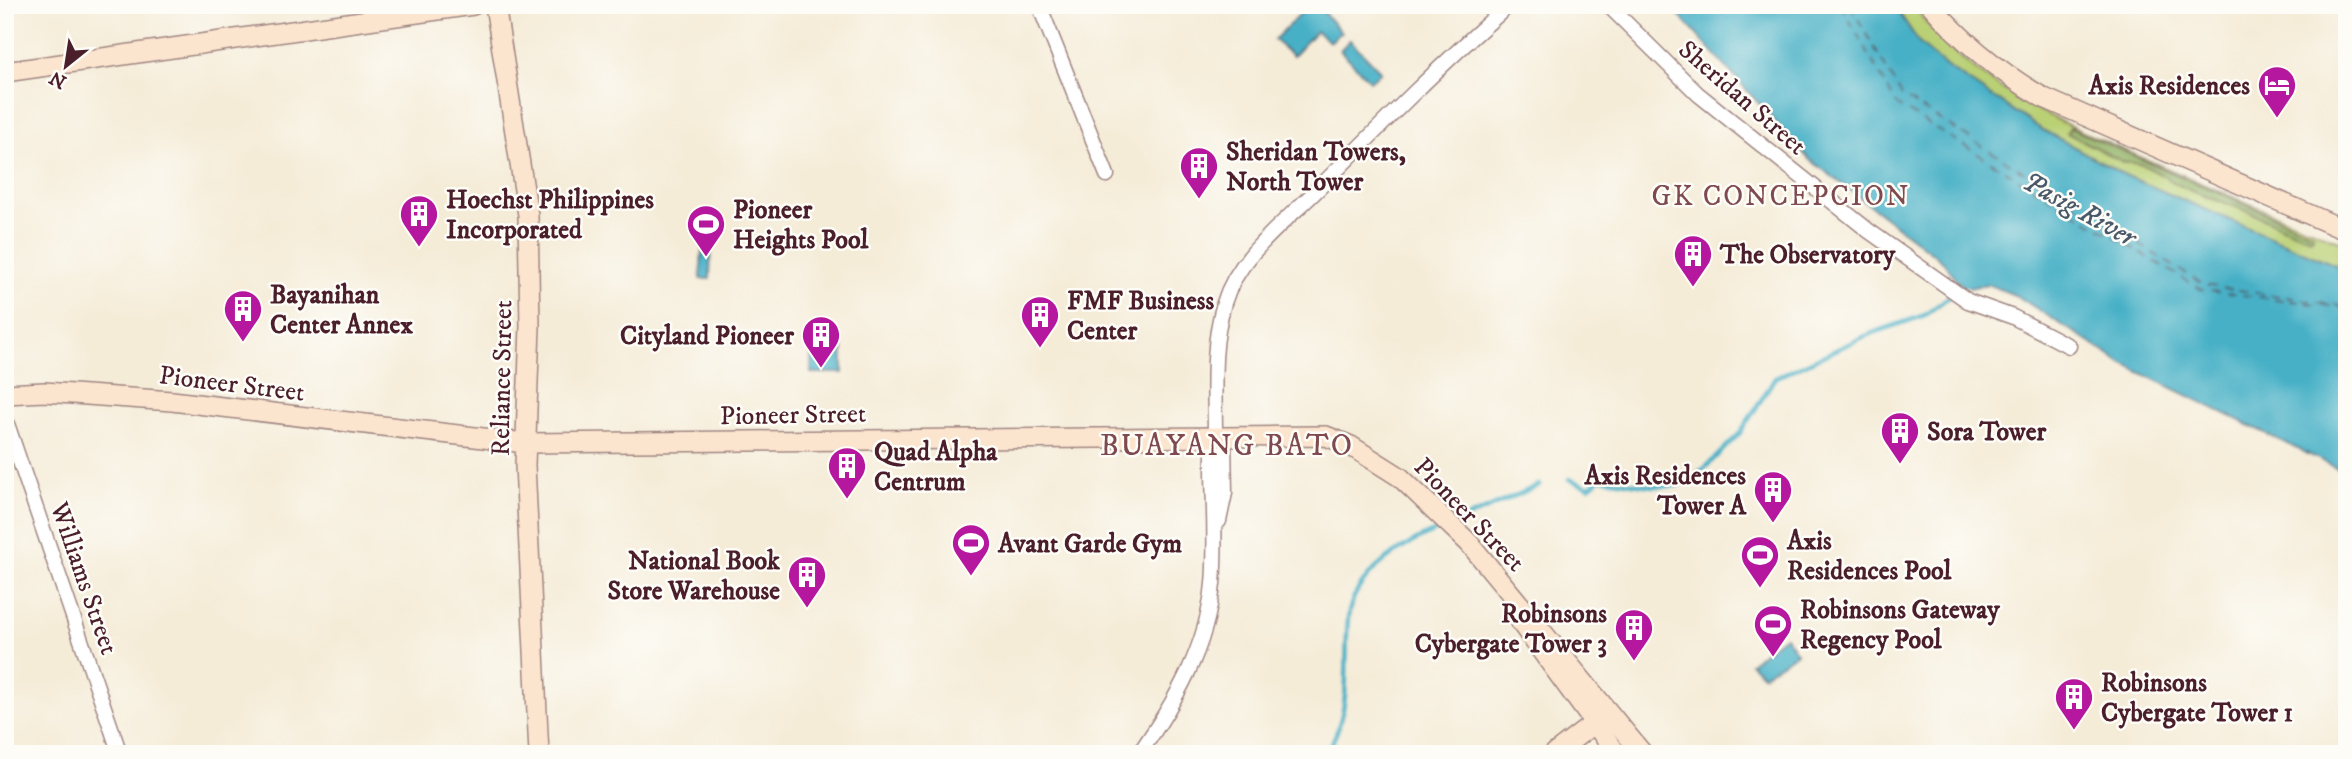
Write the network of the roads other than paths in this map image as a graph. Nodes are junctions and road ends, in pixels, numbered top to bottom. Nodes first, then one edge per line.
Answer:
1 (473, 5) edge
2 (495, 5) edge
3 (1038, 5) edge
4 (1509, 5) edge
5 (1608, 5) edge
6 (1931, 5) edge
7 (5, 72) edge
8 (1107, 175) dead end
9 (2347, 231) edge
10 (2069, 346) dead end
11 (5, 394) edge
12 (5, 418) edge
13 (1216, 435) junction
14 (525, 443) junction
15 (1215, 543) junction
16 (1602, 725) junction
17 (120, 754) edge
18 (539, 754) edge
19 (1139, 754) edge
20 (1555, 754) edge
21 (1609, 754) edge
22 (1618, 754) edge
23 (1643, 754) edge
24 (1659, 754) edge

1 - 7 main road
2 - 14 main road, Reliance Street
3 - 8 street
4 - 13 street
5 - 10 street, Sheridan Street
6 - 9 main road
11 - 14 main road, Pioneer Street
12 - 17 street, Williams Street
13 - 14 main road, Pioneer Street
13 - 15 street
13 - 15 street
13 - 16 main road, Pioneer Street
14 - 18 main road, Reliance Street
15 - 19 street
16 - 20 main road
16 - 21 main road, Pioneer Street
16 - 22 main road, Pioneer Street
16 - 23 main road, Pioneer Street
16 - 24 main road, Pioneer Street

